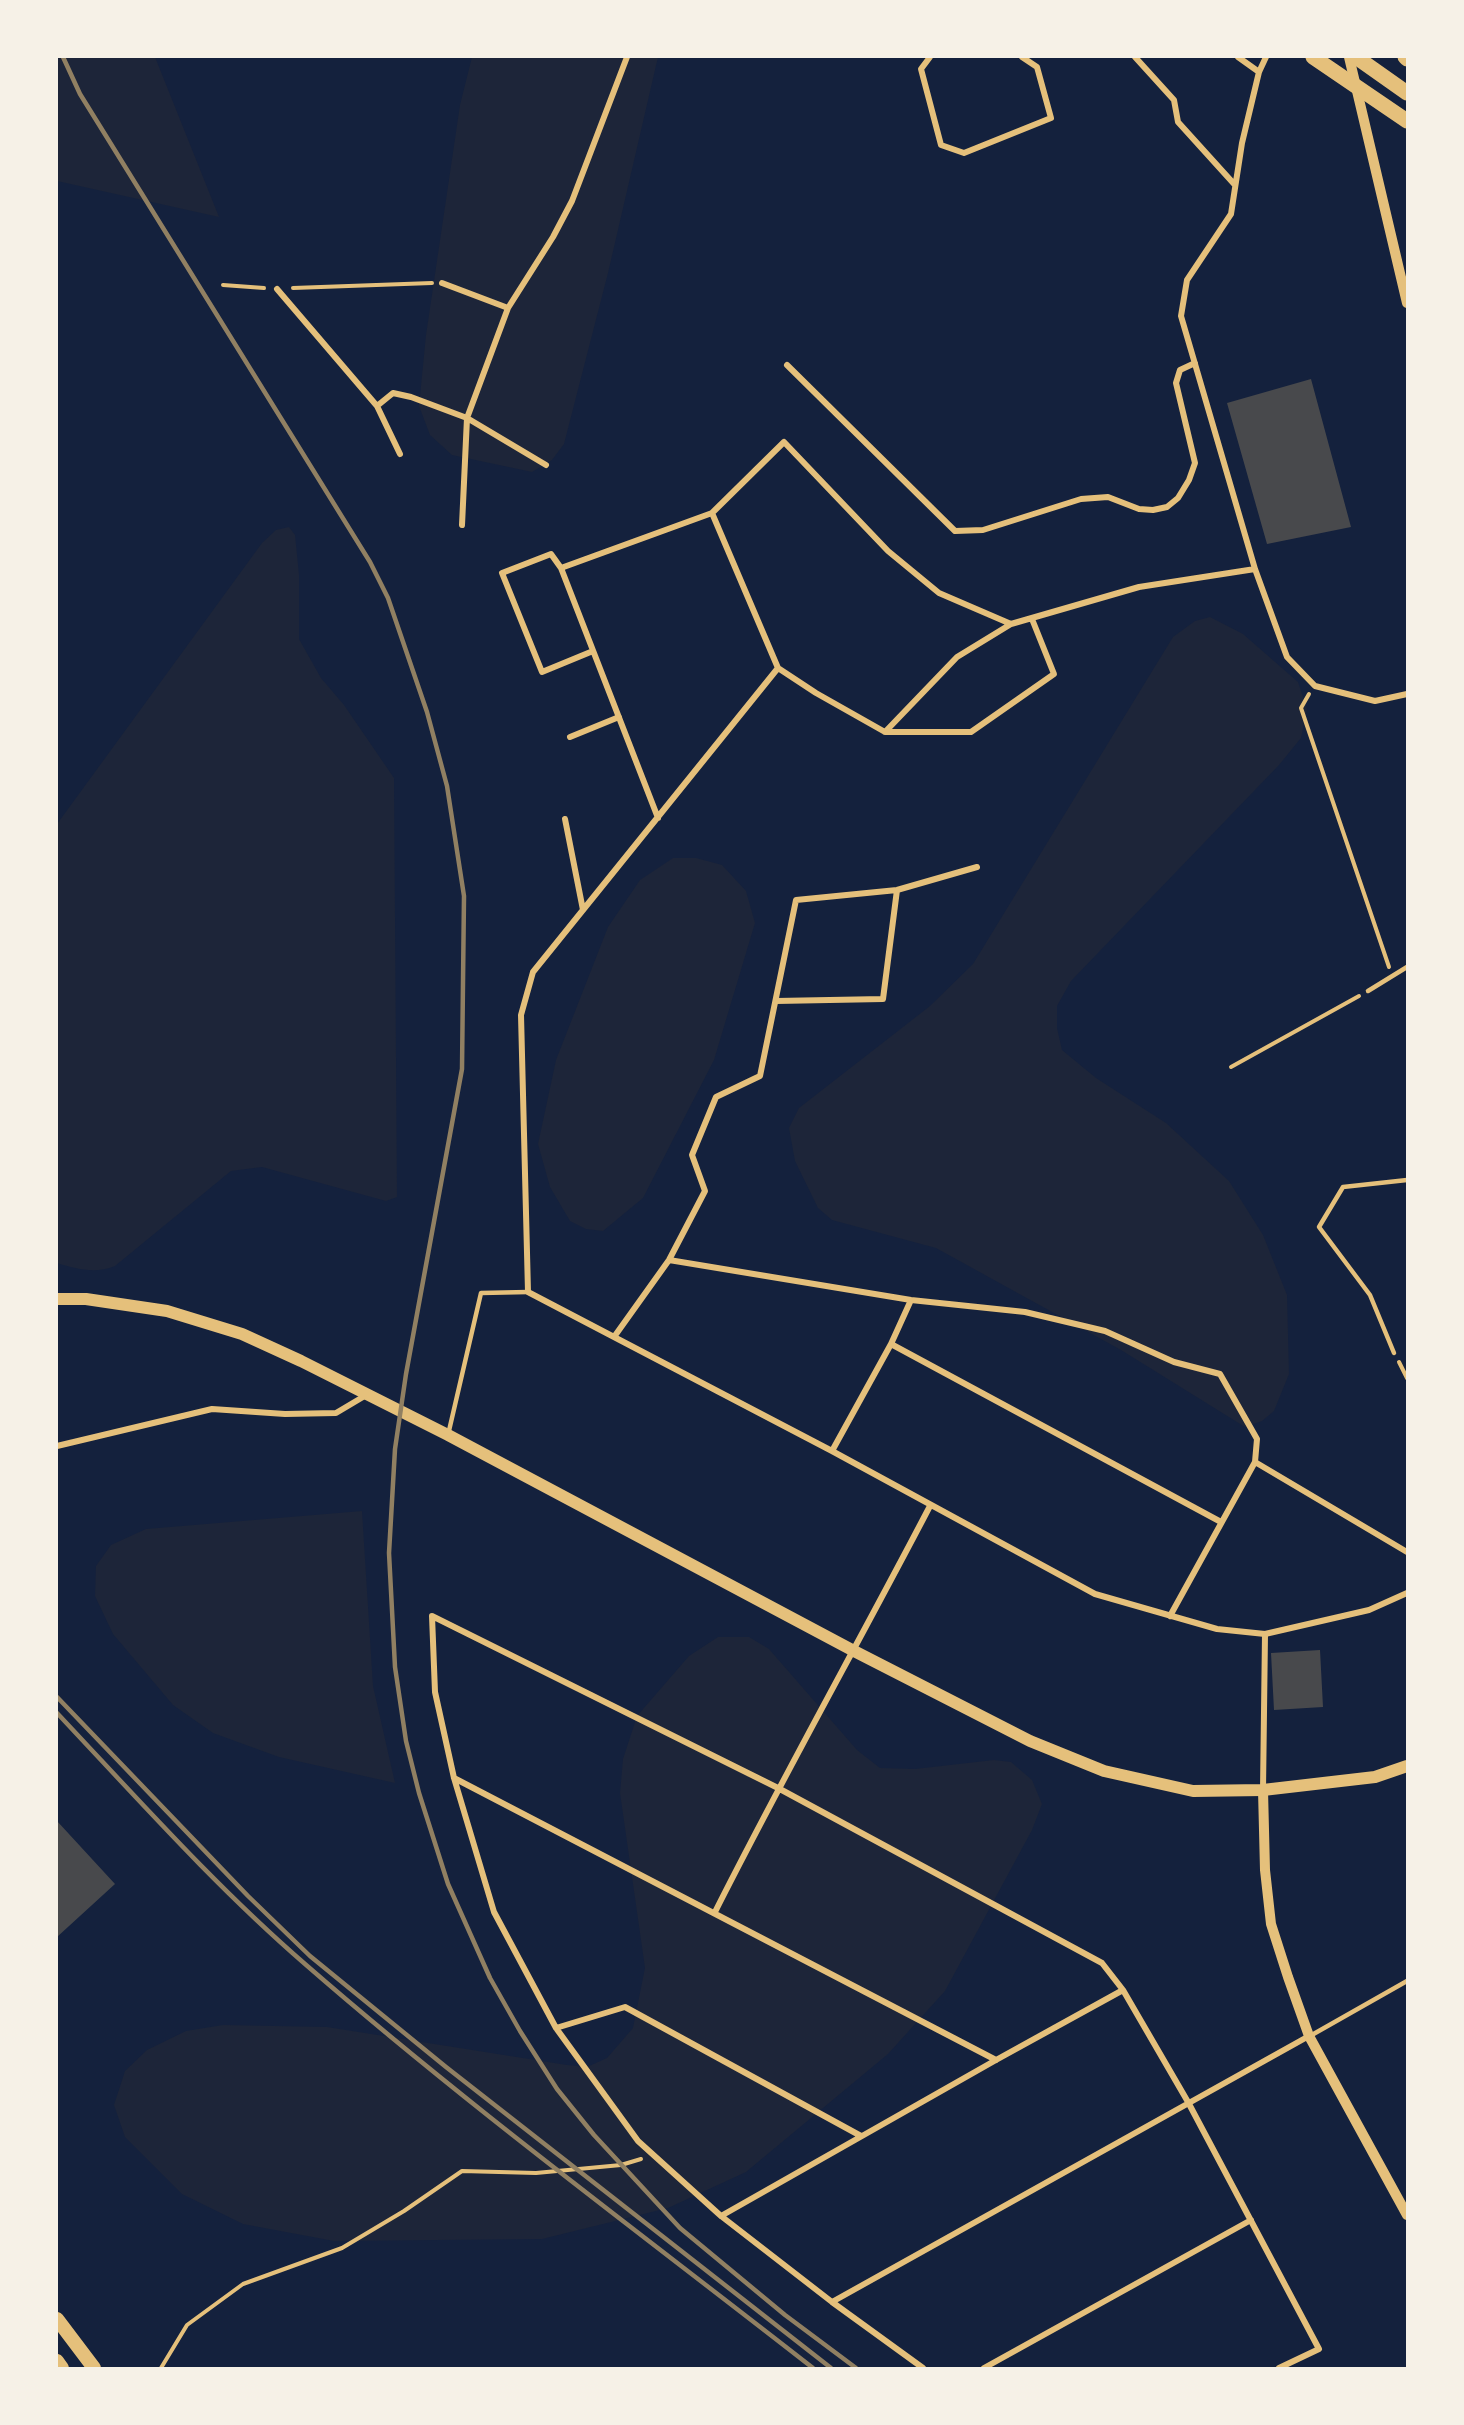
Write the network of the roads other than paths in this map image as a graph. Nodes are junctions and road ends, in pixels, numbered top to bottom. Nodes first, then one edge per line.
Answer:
1 (627, 57) edge
2 (930, 57) edge
3 (1022, 57) edge
4 (1135, 57) edge
5 (1238, 57) edge
6 (1266, 57) edge
7 (1313, 57) edge
8 (1349, 57) edge
9 (1356, 57) edge
10 (1259, 72) junction
11 (1357, 88) junction
12 (1407, 93) edge
13 (1407, 121) edge
14 (1235, 184) junction
15 (1404, 277) edge
16 (442, 283) road end
17 (277, 289) road end
18 (1407, 303) edge
19 (508, 308) junction
20 (1195, 363) junction
21 (787, 365) dead end
22 (377, 405) junction
23 (467, 418) junction
24 (399, 454) dead end
25 (546, 465) dead end
26 (712, 513) junction
27 (462, 525) dead end
28 (561, 568) junction
29 (1255, 569) junction
30 (1032, 619) junction
31 (1011, 624) junction
32 (593, 651) junction
33 (778, 668) junction
34 (1407, 694) edge
35 (619, 717) junction
36 (885, 732) junction
37 (570, 736) dead end
38 (658, 818) junction
39 (565, 819) dead end
40 (976, 867) dead end
41 (897, 890) junction
42 (583, 910) junction
43 (1407, 968) edge
44 (1368, 991) road end
45 (776, 1000) junction
46 (1407, 1180) edge
47 (669, 1260) junction
48 (528, 1292) junction
49 (57, 1299) edge
50 (911, 1300) junction
51 (614, 1337) junction
52 (891, 1344) junction
53 (1394, 1353) dead end
54 (368, 1394) junction
55 (448, 1435) junction
56 (57, 1446) edge
57 (832, 1451) junction
58 (1255, 1462) junction
59 (930, 1506) junction
60 (1221, 1522) junction
61 (1407, 1552) edge
62 (1407, 1593) edge
63 (1170, 1616) junction
64 (1265, 1634) junction
65 (854, 1651) junction
66 (1407, 1766) edge
67 (454, 1778) junction
68 (778, 1788) junction
69 (1263, 1790) junction
70 (715, 1912) junction
71 (1407, 1981) edge
72 (1123, 1990) junction
73 (556, 2028) junction
74 (1309, 2036) junction
75 (996, 2060) junction
76 (1188, 2102) junction
77 (861, 2136) junction
78 (1407, 2215) edge
79 (721, 2216) junction
80 (1251, 2220) junction
81 (832, 2302) junction
82 (57, 2319) edge
83 (57, 2361) edge
84 (62, 2368) edge
85 (94, 2368) edge
86 (922, 2368) edge
87 (984, 2368) edge
88 (1279, 2368) edge

1 - 19 street
2 - 3 street
4 - 14 street
5 - 10 street
6 - 10 street
7 - 11 highway
8 - 11 street
9 - 12 highway
10 - 14 street
11 - 13 highway
11 - 15 street
14 - 20 street
15 - 18 street
16 - 19 street
17 - 22 street
19 - 23 street
20 - 21 street
20 - 29 street
22 - 23 street
22 - 24 street
23 - 25 street
23 - 27 street
26 - 28 street
26 - 31 street
26 - 33 street
28 - 32 street
28 - 32 street
29 - 30 street
29 - 34 street
30 - 31 street
30 - 36 street
31 - 36 street
32 - 35 street
33 - 36 street
33 - 38 street
35 - 37 street
35 - 38 street
38 - 42 street
39 - 42 street
40 - 41 street
41 - 45 street
41 - 45 street
42 - 48 street
43 - 44 lane
45 - 47 street
46 - 53 lane
47 - 50 street
47 - 51 street
48 - 51 street
48 - 55 lane
49 - 54 main road
50 - 52 street
50 - 58 street
51 - 57 street
52 - 57 street
52 - 60 street
54 - 55 main road
54 - 56 street
55 - 65 main road
57 - 59 street
58 - 60 street
58 - 61 street
59 - 63 street
59 - 65 street
60 - 63 street
62 - 64 street
63 - 64 street
64 - 69 street
65 - 68 street
65 - 69 main road
66 - 69 main road
67 - 68 street
67 - 70 street
67 - 73 street
68 - 70 street
68 - 72 street
69 - 74 street
70 - 75 street
71 - 74 lane
72 - 75 street
72 - 76 street
73 - 77 street
73 - 79 street
74 - 76 street
74 - 78 street
75 - 77 street
76 - 80 street
76 - 81 street
77 - 79 street
79 - 81 street
80 - 87 street
80 - 88 street
81 - 86 street
82 - 85 main road
83 - 84 main road

